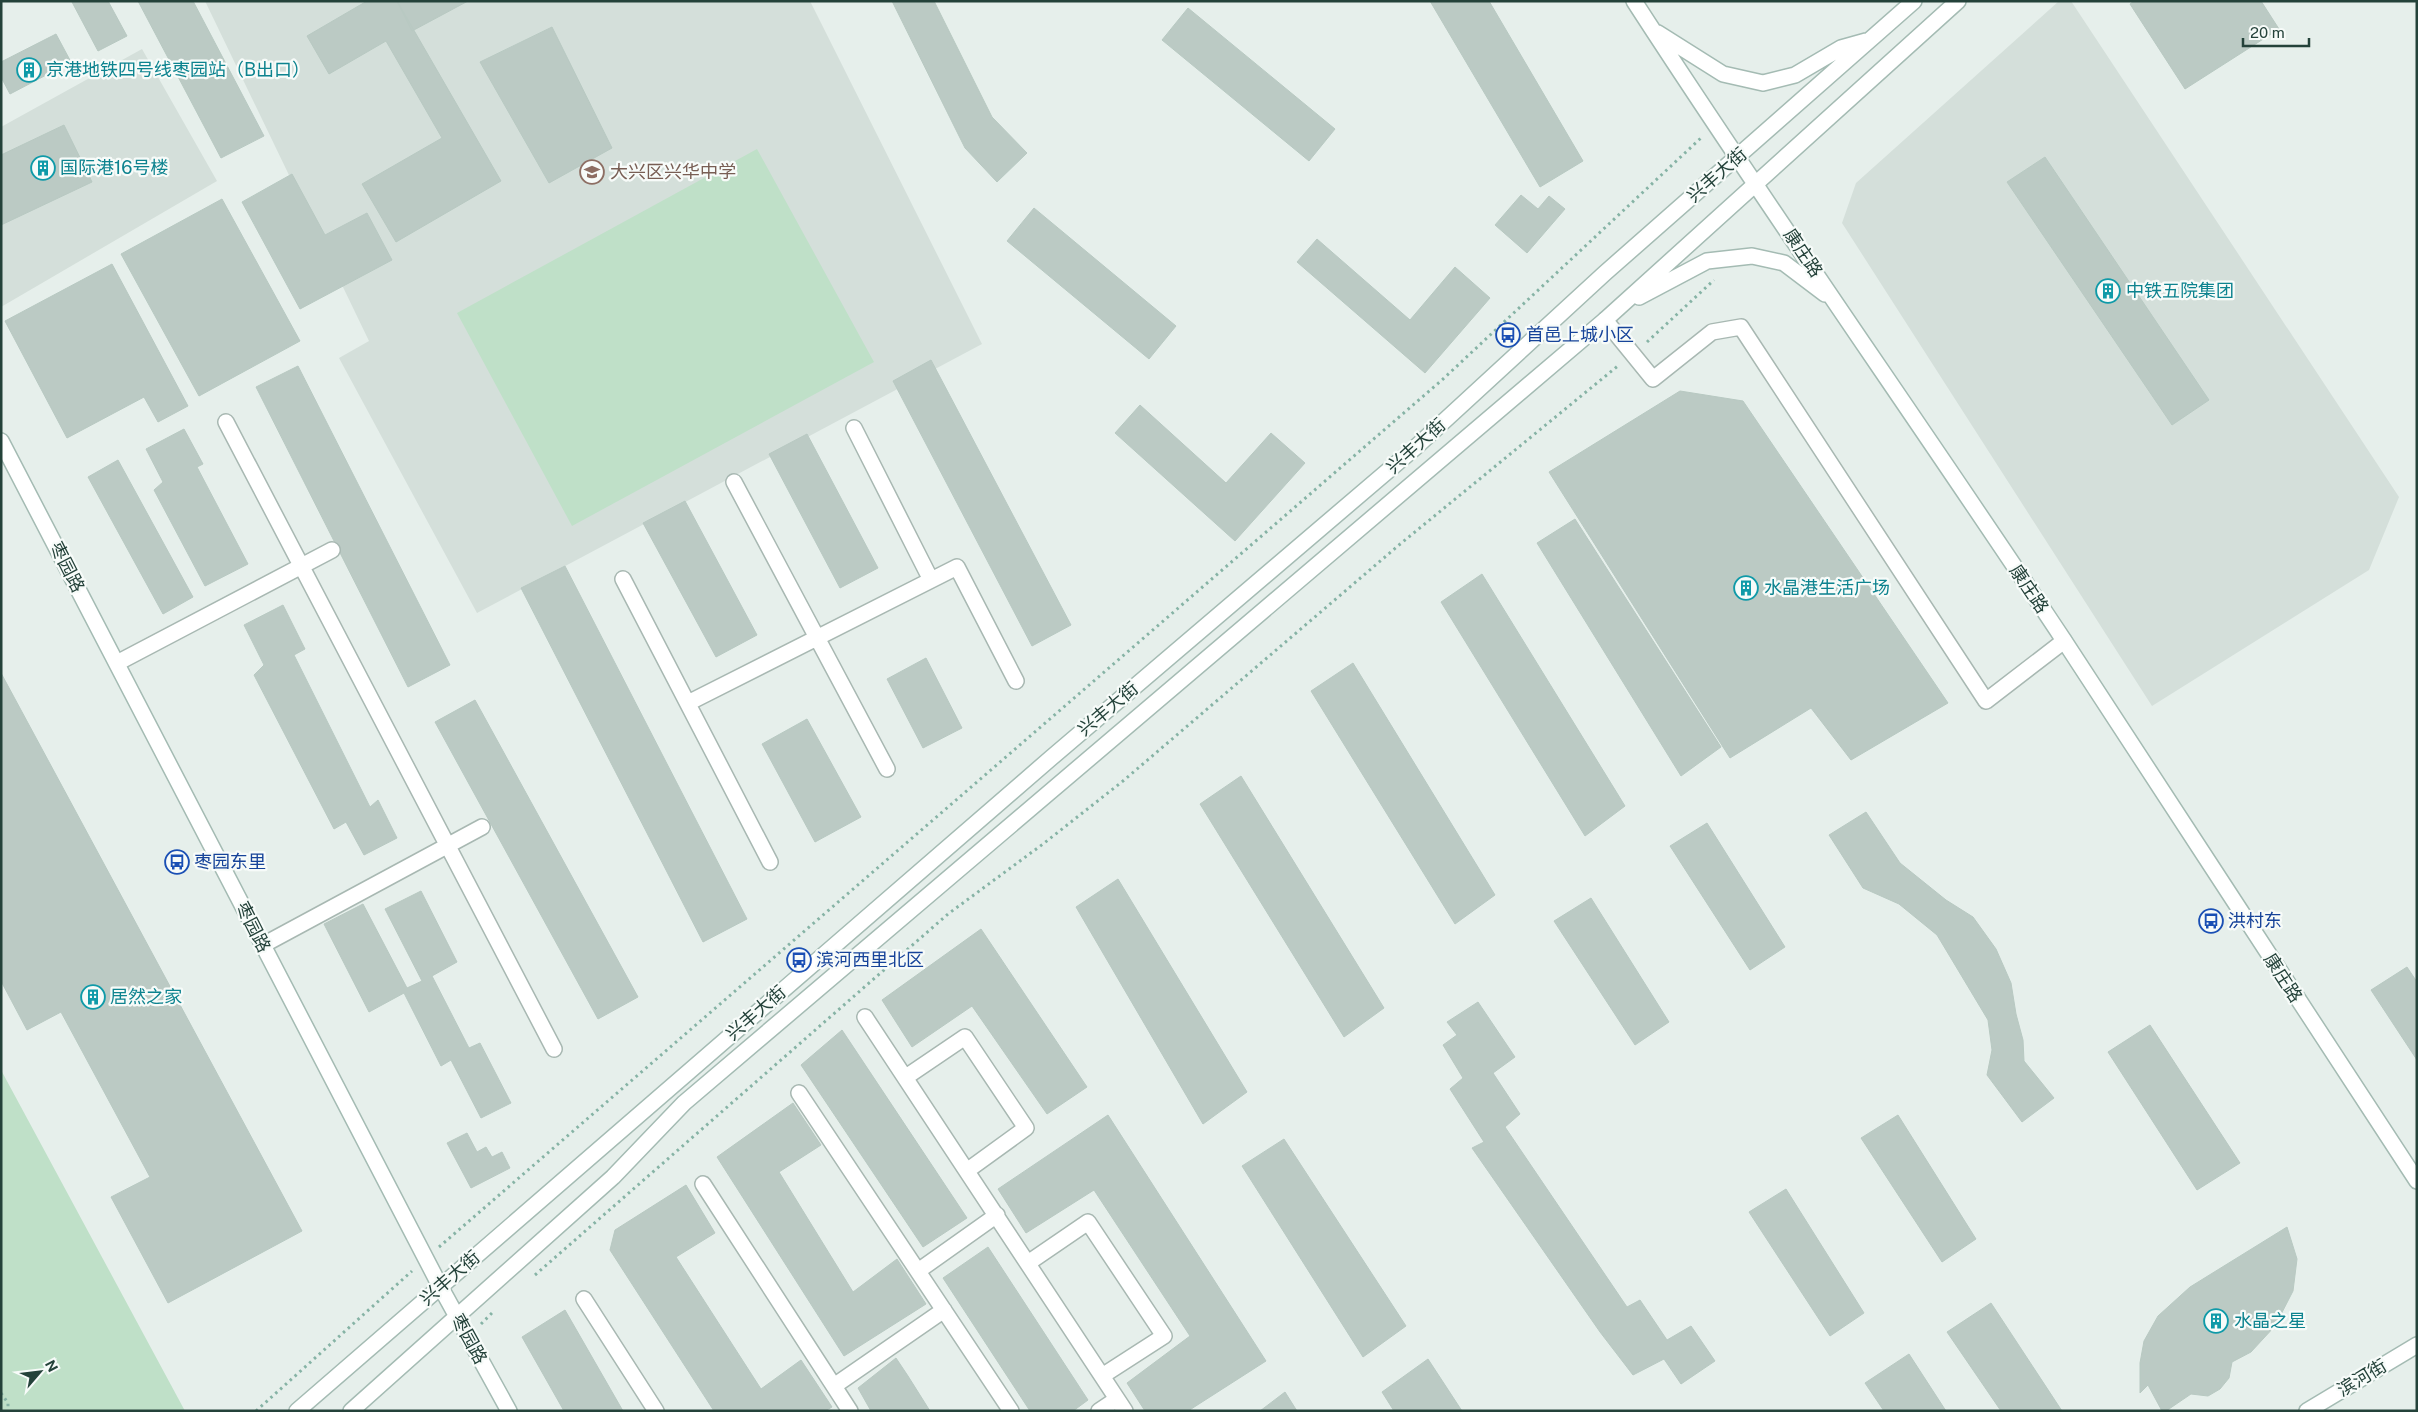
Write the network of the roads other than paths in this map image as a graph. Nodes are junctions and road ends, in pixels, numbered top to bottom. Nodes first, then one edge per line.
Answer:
1 (1634, 1) edge
2 (1914, 1) edge
3 (1958, 1) edge
4 (1651, 28) junction
5 (1870, 40) junction
6 (1736, 158) junction
7 (1756, 185) junction
8 (1836, 301) junction
9 (1619, 307) junction
10 (1605, 320) junction
11 (226, 422) dead end
12 (854, 428) dead end
13 (1, 441) edge
14 (734, 482) dead end
15 (332, 550) dead end
16 (302, 566) junction
17 (623, 579) dead end
18 (931, 580) junction
19 (817, 638) junction
20 (2064, 641) junction
21 (117, 663) junction
22 (1016, 681) dead end
23 (688, 703) junction
24 (887, 769) dead end
25 (482, 827) dead end
26 (448, 845) junction
27 (770, 862) dead end
28 (263, 945) junction
29 (865, 1017) dead end
30 (554, 1049) dead end
31 (906, 1077) junction
32 (799, 1093) dead end
33 (968, 1170) junction
34 (2417, 1181) edge
35 (703, 1184) dead end
36 (997, 1215) junction
37 (1028, 1263) junction
38 (918, 1271) junction
39 (440, 1286) junction
40 (584, 1299) dead end
41 (944, 1310) junction
42 (456, 1315) junction
43 (2417, 1345) edge
44 (1102, 1376) junction
45 (834, 1386) junction
46 (1121, 1405) edge
47 (297, 1411) edge
48 (351, 1411) edge
49 (509, 1411) edge
50 (656, 1411) edge
51 (850, 1411) edge
52 (1011, 1411) edge
53 (1099, 1411) edge
54 (2307, 1411) edge

1 - 4 street, 康庄路
2 - 5 street, 兴丰大街
3 - 7 street, 兴丰大街
4 - 5 street
4 - 6 street, 康庄路
5 - 6 street, 兴丰大街
6 - 7 street, 康庄路
6 - 39 street, 兴丰大街
7 - 8 street, 康庄路
7 - 9 street, 兴丰大街
8 - 9 street
8 - 20 street, 康庄路
9 - 10 street, 兴丰大街
10 - 20 street
10 - 42 street, 兴丰大街
11 - 16 street
12 - 18 street
13 - 21 street, 枣园路
14 - 19 street
15 - 16 street
16 - 21 street
16 - 26 street
17 - 23 street
18 - 19 street
18 - 22 street
19 - 23 street
19 - 24 street
20 - 34 street, 康庄路
21 - 28 street, 枣园路
23 - 27 street
25 - 26 street
26 - 28 street
26 - 30 street
28 - 39 street, 枣园路
29 - 31 street
31 - 33 street
31 - 33 street
32 - 38 street
33 - 36 street
35 - 45 street
36 - 37 street
36 - 38 street
37 - 44 street
37 - 44 street
38 - 41 street
39 - 42 street, 枣园路
39 - 47 street, 兴丰大街
40 - 50 street
41 - 45 street
41 - 52 street
42 - 48 street, 兴丰大街
42 - 49 street, 枣园路
43 - 54 street, 滨河街
44 - 46 street
45 - 51 street
46 - 53 street

